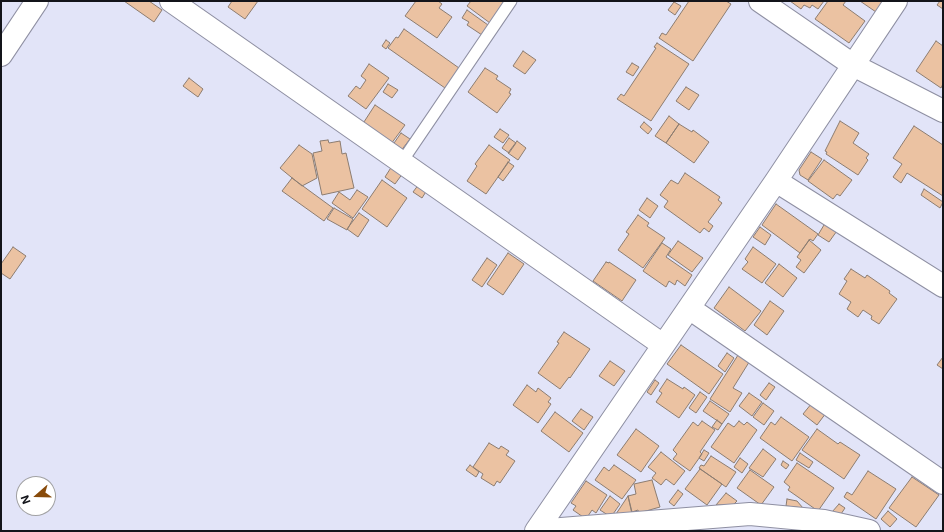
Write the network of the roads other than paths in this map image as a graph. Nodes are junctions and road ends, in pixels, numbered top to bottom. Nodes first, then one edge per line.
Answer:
1 (38, 1) edge
2 (170, 1) edge
3 (511, 1) edge
4 (760, 1) edge
5 (896, 1) edge
6 (1, 55) edge
7 (853, 65) junction
8 (943, 110) edge
9 (402, 163) junction
10 (776, 181) junction
11 (943, 286) edge
12 (688, 308) junction
13 (663, 345) junction
14 (943, 483) edge
15 (536, 531) edge
16 (869, 531) edge

1 - 6 street
2 - 9 street
3 - 9 lane
4 - 7 street
5 - 7 street
7 - 8 street
7 - 10 street
9 - 13 street
10 - 11 street
10 - 12 street
12 - 13 street
12 - 14 street
13 - 15 street
15 - 16 street

